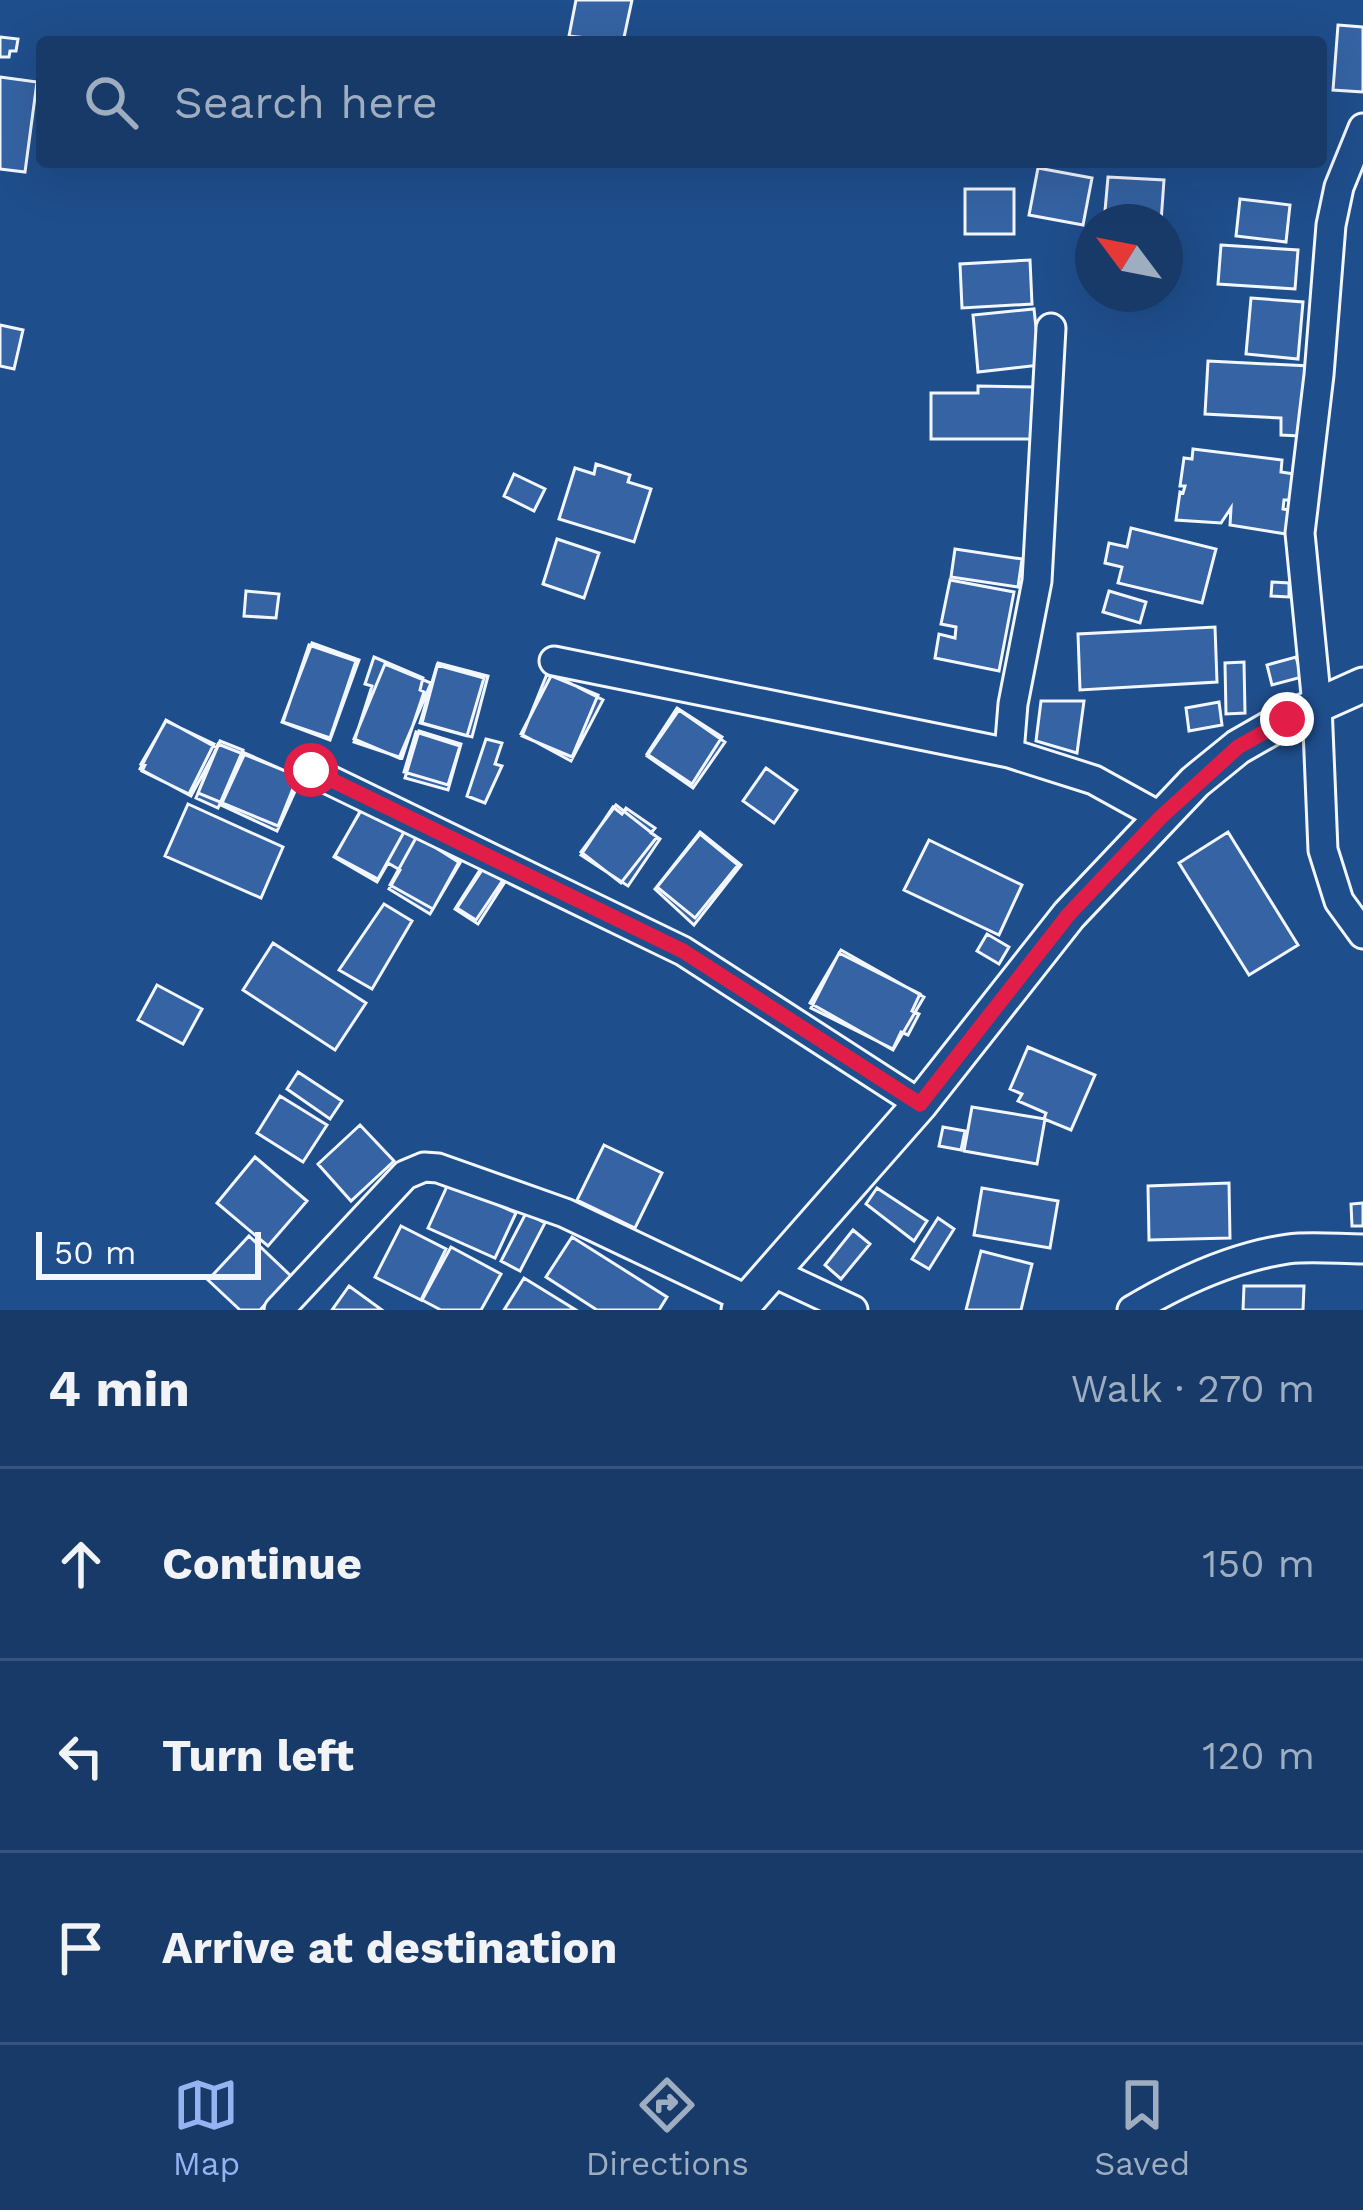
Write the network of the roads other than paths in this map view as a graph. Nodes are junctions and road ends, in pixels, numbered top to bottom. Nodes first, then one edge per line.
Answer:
1 (1363, 128) edge
2 (1051, 328) dead end
3 (554, 661) dead end
4 (1363, 685) edge
5 (1316, 706) junction
6 (1010, 752) junction
7 (311, 770) dead end
8 (1161, 817) junction
9 (1363, 934) edge
10 (920, 1104) junction
11 (1363, 1249) edge
12 (772, 1271) junction
13 (743, 1305) edge
14 (279, 1310) edge
15 (853, 1310) edge
16 (1132, 1310) edge

1 - 5 street
2 - 6 street
3 - 6 street
4 - 5 street
5 - 8 street
5 - 9 street
6 - 8 street
7 - 10 street
8 - 10 street
10 - 12 street
11 - 16 street
12 - 13 street
12 - 15 street
13 - 14 street

